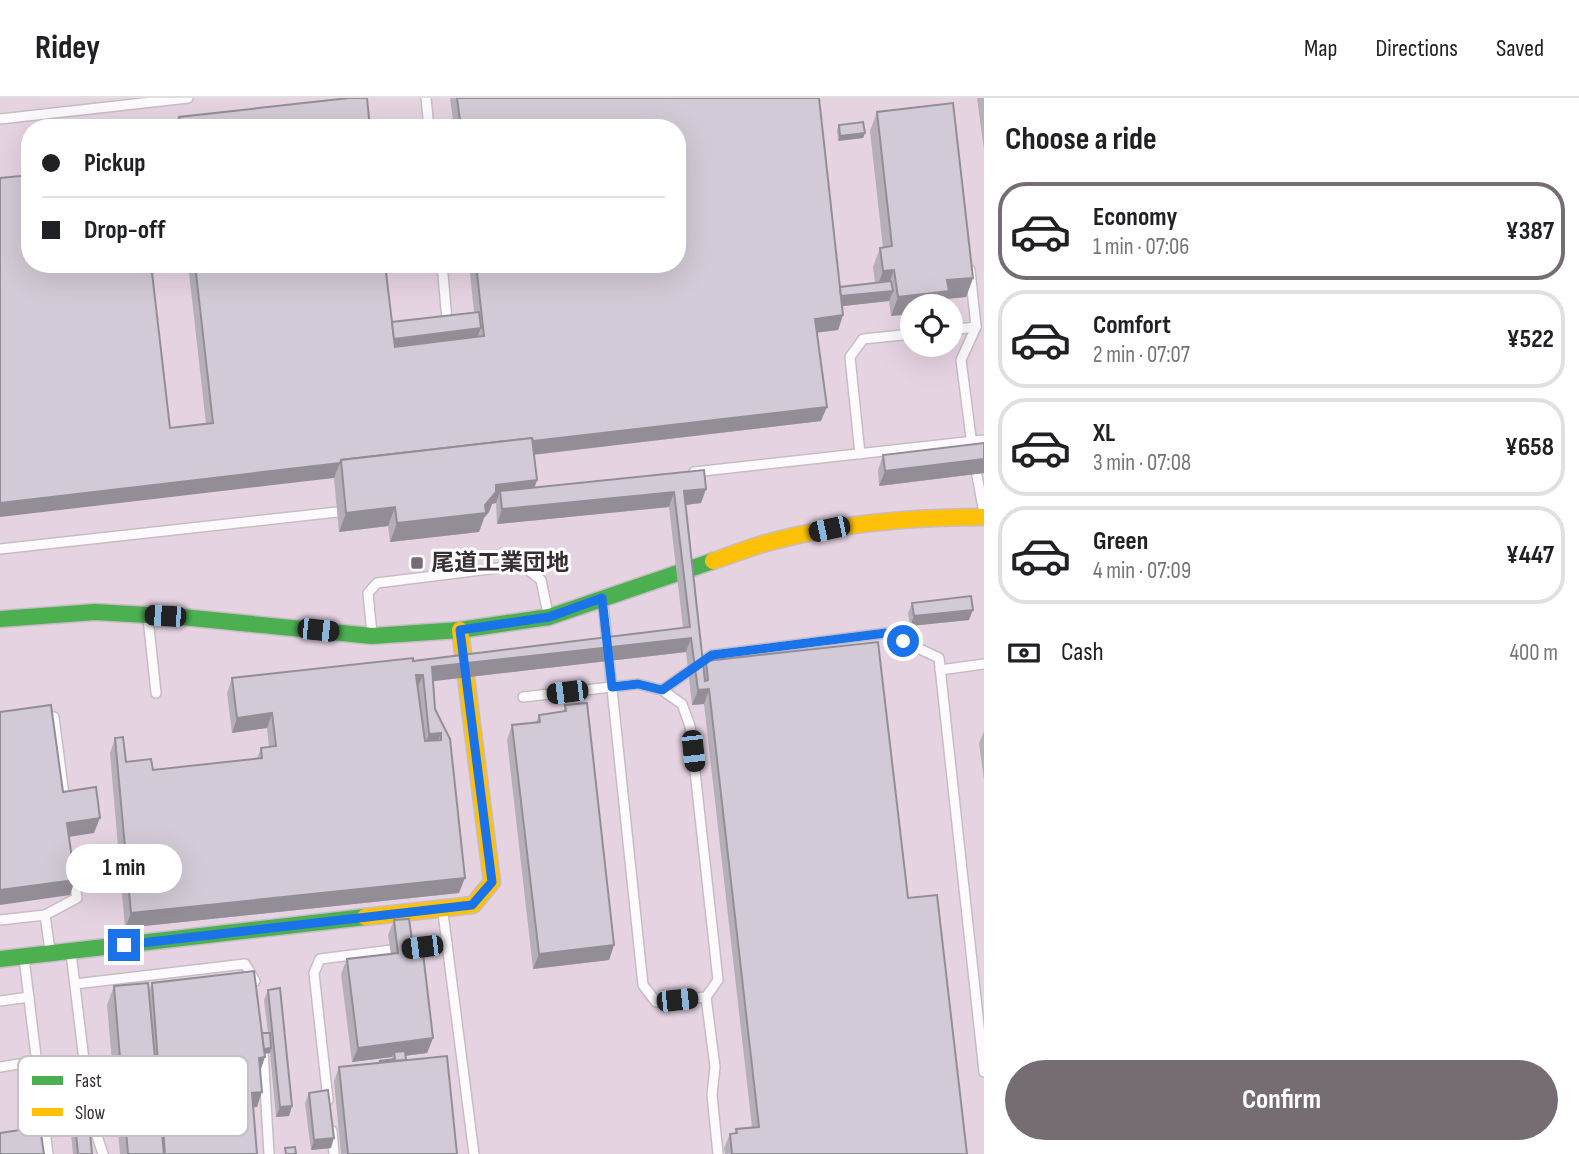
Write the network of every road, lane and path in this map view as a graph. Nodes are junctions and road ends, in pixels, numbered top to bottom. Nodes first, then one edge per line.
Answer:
1 (188, 98) edge
2 (426, 98) edge
3 (0, 119) edge
4 (428, 119) edge
5 (969, 259) edge
6 (443, 273) edge
7 (447, 320) edge
8 (976, 327) junction
9 (963, 328) edge
10 (900, 335) edge
11 (984, 440) edge
12 (971, 441) junction
13 (860, 454) junction
14 (680, 474) edge
15 (361, 509) edge
16 (984, 515) edge
17 (0, 549) edge
18 (602, 598) junction
19 (148, 615) junction
20 (549, 617) junction
21 (0, 619) edge
22 (460, 630) junction
23 (372, 636) junction
24 (984, 664) edge
25 (940, 670) junction
26 (612, 687) junction
27 (662, 690) junction
28 (156, 693) dead end
29 (523, 697) dead end
30 (54, 718) edge
31 (66, 814) edge
32 (71, 856) edge
33 (443, 908) junction
34 (45, 915) junction
35 (0, 920) edge
36 (447, 943) junction
37 (71, 951) junction
38 (50, 953) junction
39 (24, 956) junction
40 (0, 959) edge
41 (75, 984) junction
42 (256, 993) edge
43 (29, 997) junction
44 (706, 997) junction
45 (0, 1001) edge
46 (262, 1044) edge
47 (36, 1056) edge
48 (84, 1056) edge
49 (18, 1064) edge
50 (0, 1067) edge
51 (984, 1072) edge
52 (330, 1112) edge
53 (331, 1126) edge
54 (46, 1136) edge
55 (98, 1136) edge
56 (48, 1154) edge
57 (103, 1154) edge
58 (269, 1154) edge
59 (334, 1154) edge
60 (474, 1154) edge
61 (718, 1154) edge

1 - 3 lane
2 - 4 lane
5 - 8 lane
6 - 7 lane
8 - 9 lane
8 - 12 lane
10 - 13 lane
11 - 12 lane
12 - 13 lane
12 - 16 lane
13 - 14 lane
15 - 17 lane
16 - 18 street
18 - 20 street
18 - 26 lane
19 - 21 street
19 - 23 street
19 - 28 lane
20 - 22 street
20 - 23 lane
22 - 23 street
22 - 33 street
24 - 25 lane
25 - 27 lane
25 - 51 lane
26 - 27 lane
26 - 29 lane
26 - 44 lane
27 - 44 lane
30 - 31 lane
32 - 34 lane
33 - 36 lane
33 - 37 street
34 - 35 lane
34 - 38 lane
36 - 52 lane
36 - 60 lane
37 - 38 street
37 - 41 lane
38 - 39 street
39 - 40 street
39 - 43 lane
41 - 42 lane
41 - 48 lane
43 - 45 lane
43 - 47 lane
44 - 61 lane
46 - 58 lane
49 - 50 lane
53 - 59 lane
54 - 56 lane
55 - 57 lane

